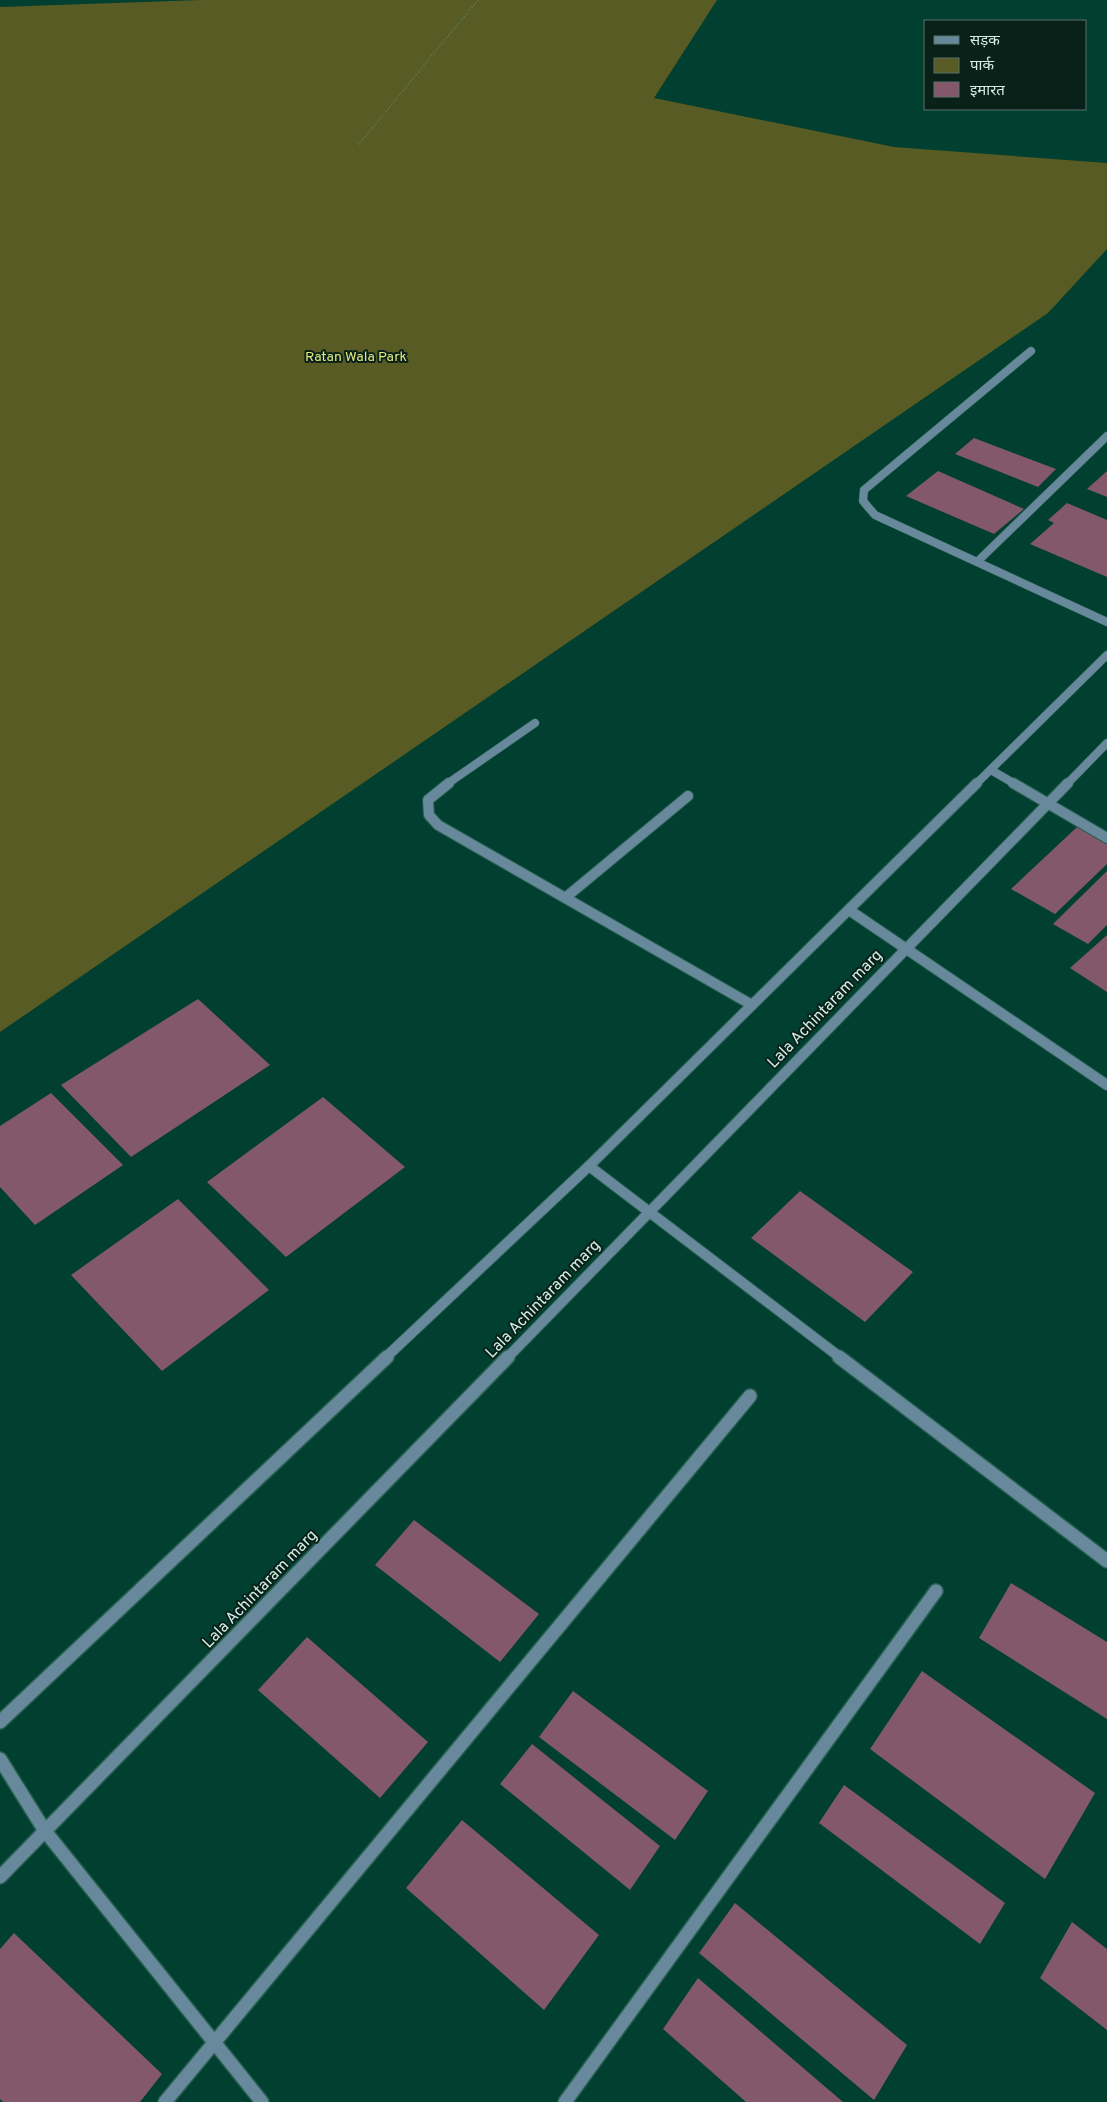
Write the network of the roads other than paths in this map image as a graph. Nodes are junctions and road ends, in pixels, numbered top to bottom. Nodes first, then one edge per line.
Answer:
1 (1031, 351) dead end
2 (1107, 436) edge
3 (977, 562) junction
4 (1107, 622) edge
5 (1107, 655) edge
6 (535, 723) dead end
7 (1107, 743) edge
8 (991, 770) junction
9 (688, 796) dead end
10 (1047, 803) junction
11 (1107, 838) edge
12 (565, 898) junction
13 (849, 910) junction
14 (906, 948) junction
15 (752, 1005) junction
16 (1107, 1086) edge
17 (589, 1166) junction
18 (649, 1211) junction
19 (750, 1396) dead end
20 (1107, 1561) edge
21 (936, 1591) dead end
22 (0, 1722) edge
23 (0, 1760) edge
24 (45, 1831) junction
25 (0, 1877) edge
26 (214, 2042) junction
27 (165, 2102) edge
28 (262, 2102) edge
29 (565, 2102) edge

1 - 3 street
2 - 3 street
3 - 4 street
5 - 8 street
6 - 12 street
7 - 10 street, Lala Achintaram marg
8 - 10 street
8 - 13 street
9 - 12 street
10 - 11 street
10 - 14 street, Lala Achintaram marg
12 - 15 street
13 - 14 street
13 - 15 street
14 - 16 street
14 - 18 street, Lala Achintaram marg
15 - 17 street
17 - 18 street
17 - 22 street
18 - 20 street
18 - 24 street, Lala Achintaram marg
19 - 26 street
21 - 29 street
23 - 24 street
24 - 25 street, Lala Achintaram marg
24 - 26 street
26 - 27 street
26 - 28 street

